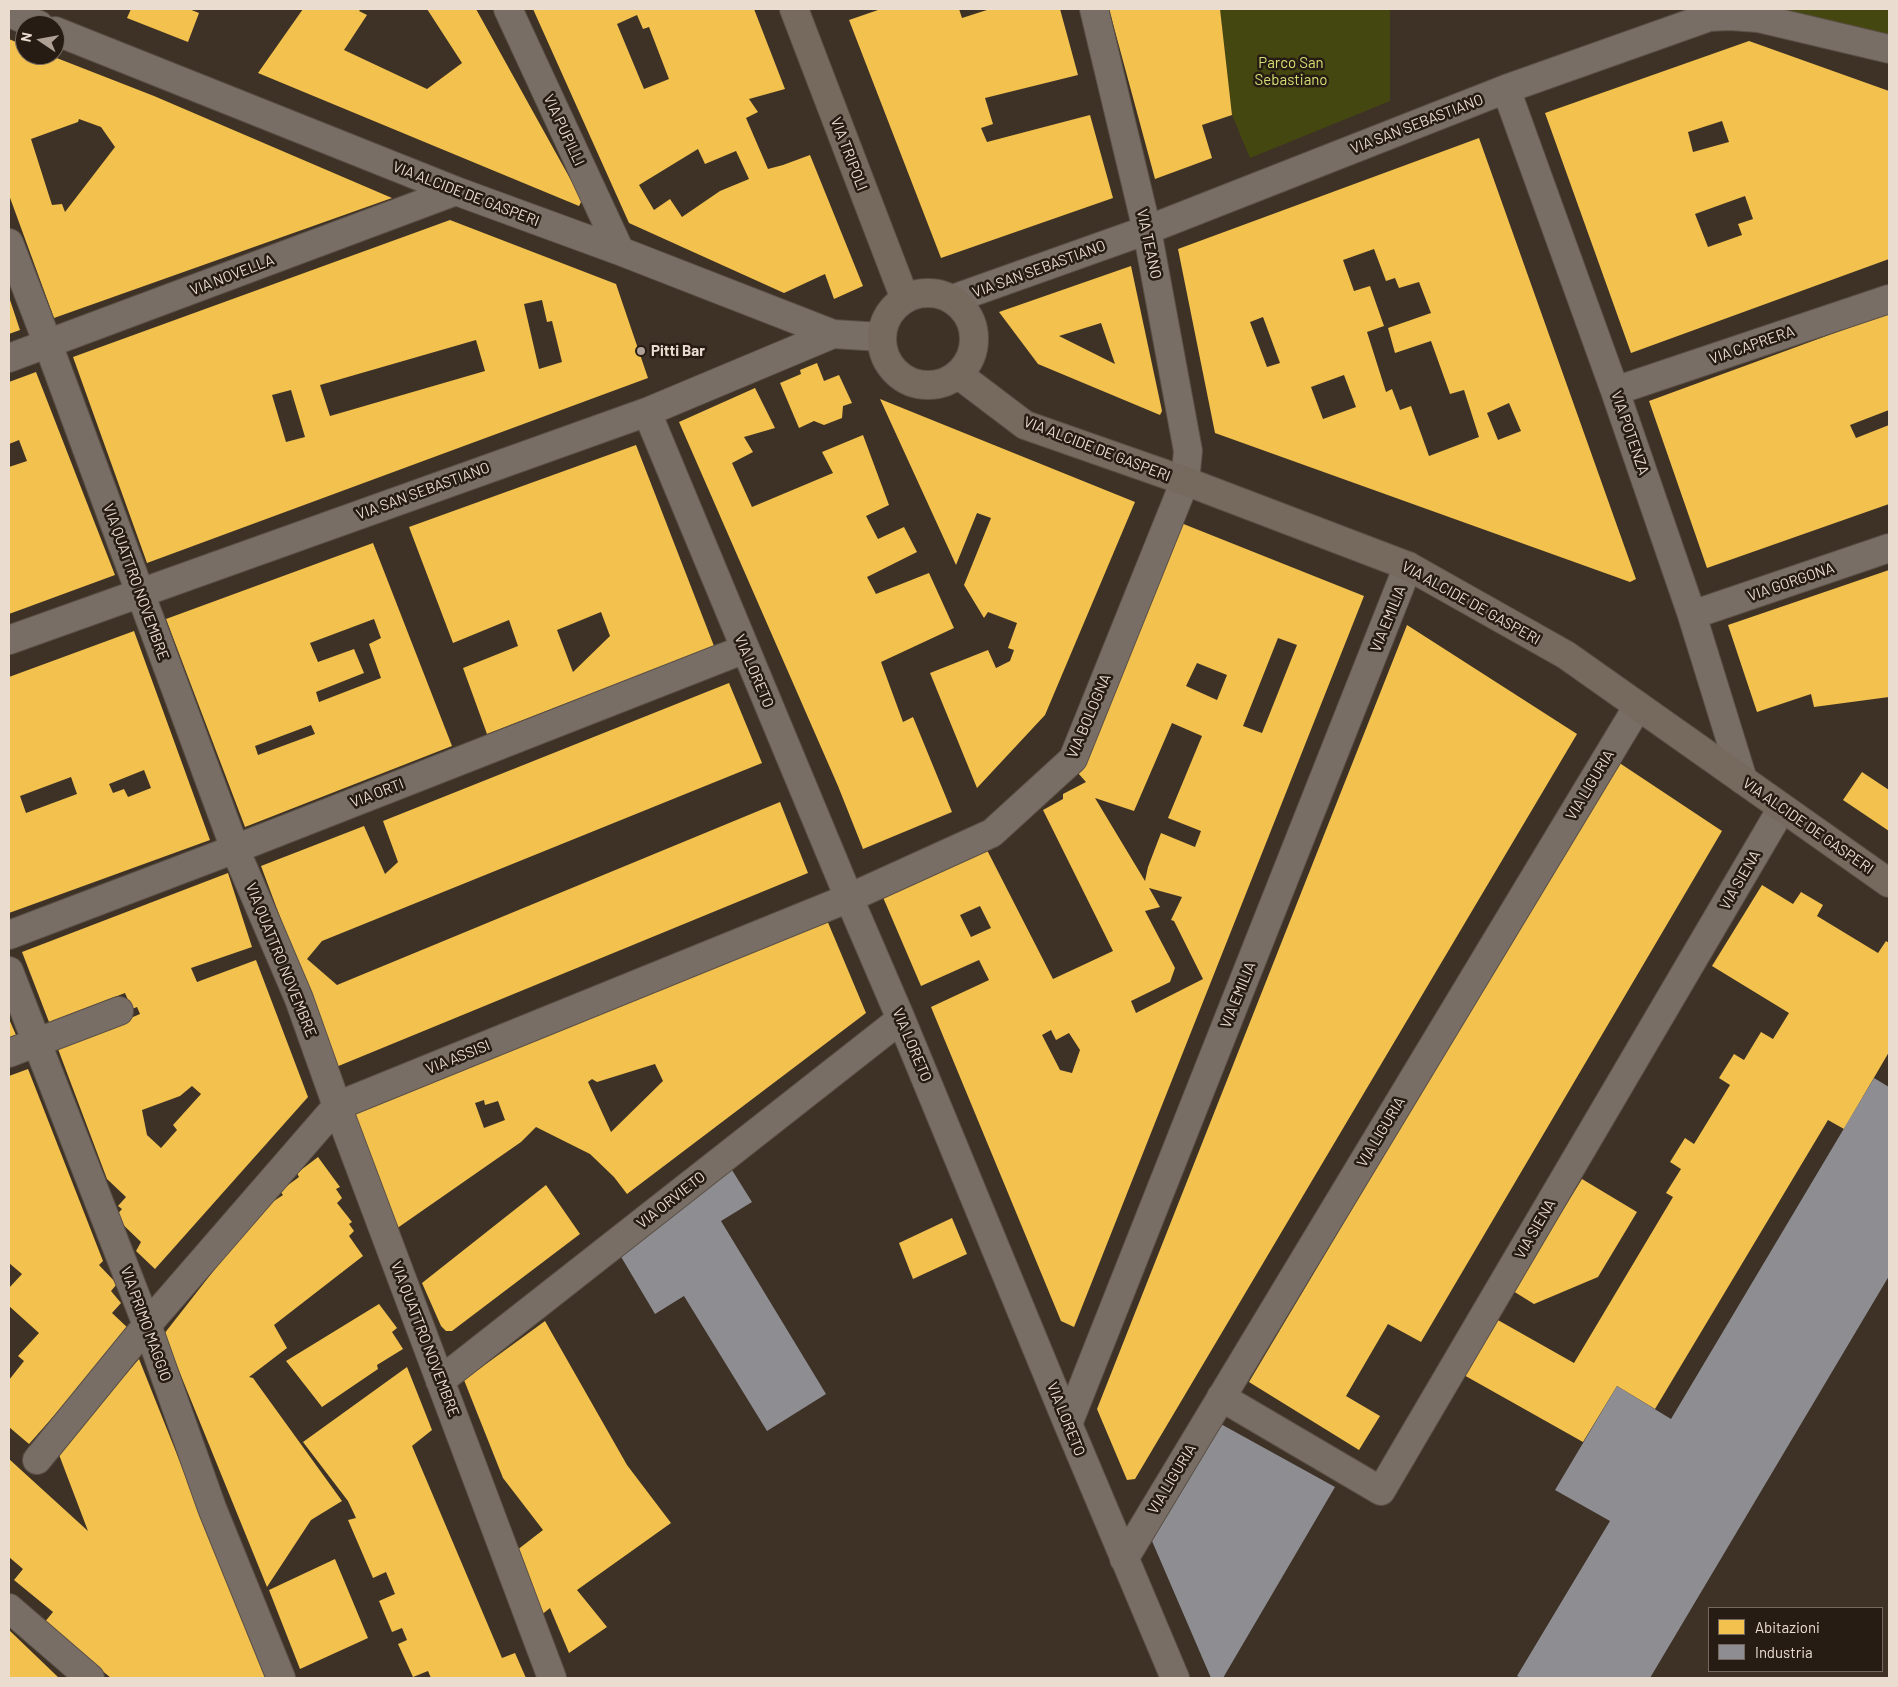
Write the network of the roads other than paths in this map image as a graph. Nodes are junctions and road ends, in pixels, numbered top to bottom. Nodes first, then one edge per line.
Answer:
1 (508, 9) edge
2 (794, 9) edge
3 (1094, 9) edge
4 (65, 35) edge
5 (1889, 49) edge
6 (1506, 89) junction
7 (456, 191) junction
8 (1147, 230) junction
9 (9, 243) edge
10 (620, 251) junction
11 (905, 299) junction
12 (953, 299) junction
13 (1889, 299) edge
14 (833, 334) junction
15 (882, 337) junction
16 (48, 344) junction
17 (9, 358) edge
18 (959, 375) junction
19 (1615, 391) junction
20 (647, 412) junction
21 (1185, 482) junction
22 (1889, 548) edge
23 (1408, 566) junction
24 (140, 592) junction
25 (1692, 615) junction
26 (9, 640) edge
27 (745, 649) junction
28 (1638, 706) junction
29 (1743, 780) junction
30 (1782, 808) junction
31 (235, 849) junction
32 (1889, 884) edge
33 (849, 898) junction
34 (9, 935) edge
35 (9, 971) edge
36 (119, 1011) dead end
37 (901, 1019) junction
38 (37, 1042) junction
39 (9, 1053) edge
40 (337, 1106) junction
41 (147, 1325) junction
42 (440, 1381) junction
43 (1222, 1397) junction
44 (1068, 1424) junction
45 (37, 1460) dead end
46 (1124, 1559) junction
47 (9, 1608) edge
48 (90, 1678) edge
49 (281, 1678) edge
50 (552, 1678) edge
51 (1175, 1678) edge

1 - 10 street, VIA PUPILLI
2 - 11 main road, VIA TRIPOLI
3 - 8 street, VIA TEANO
4 - 7 street, VIA ALCIDE DE GASPERI
5 - 6 street, VIA SAN SEBASTIANO
6 - 8 street, VIA SAN SEBASTIANO
6 - 19 street, VIA POTENZA
7 - 10 street, VIA ALCIDE DE GASPERI
7 - 16 street, VIA NOVELLA
8 - 12 street, VIA SAN SEBASTIANO
8 - 21 street, VIA TEANO
9 - 16 street, VIA QUATTRO NOVEMBRE
10 - 14 street, VIA ALCIDE DE GASPERI
11 - 12 main road
11 - 15 main road
12 - 18 main road
13 - 19 street, VIA CAPRERA
14 - 15 street, VIA ALCIDE DE GASPERI
14 - 20 street, VIA SAN SEBASTIANO
15 - 18 main road
16 - 17 street, VIA NOVELLA
16 - 24 street, VIA QUATTRO NOVEMBRE
18 - 21 main road, VIA ALCIDE DE GASPERI
19 - 25 street, VIA POTENZA
20 - 24 street, VIA SAN SEBASTIANO
20 - 27 street, VIA LORETO
21 - 23 main road, VIA ALCIDE DE GASPERI
21 - 33 street, VIA BOLOGNA
22 - 25 street, VIA GORGONA
23 - 28 main road, VIA ALCIDE DE GASPERI
23 - 44 street, VIA EMILIA
24 - 26 street, VIA SAN SEBASTIANO
24 - 31 street, VIA QUATTRO NOVEMBRE
25 - 29 street, VIA POTENZA
27 - 31 street, VIA ORTI
27 - 33 street, VIA LORETO
28 - 29 main road, VIA ALCIDE DE GASPERI
28 - 43 street, VIA LIGURIA
29 - 30 main road, VIA ALCIDE DE GASPERI
30 - 32 main road, VIA ALCIDE DE GASPERI
30 - 43 street, VIA SIENA
31 - 34 street, VIA ORTI
31 - 40 street, VIA QUATTRO NOVEMBRE
33 - 37 street, VIA LORETO
33 - 40 street, VIA ASSISI
35 - 38 street, VIA PRIMO MAGGIO
36 - 38 street
37 - 42 street, VIA ORVIETO
37 - 44 street, VIA LORETO
38 - 39 street
38 - 41 street, VIA PRIMO MAGGIO
40 - 41 street, VIA ASSISI
40 - 42 street, VIA QUATTRO NOVEMBRE
41 - 45 street, VIA ASSISI
41 - 49 street, VIA PRIMO MAGGIO
42 - 50 street, VIA QUATTRO NOVEMBRE
43 - 46 street, VIA LIGURIA
44 - 46 street, VIA LORETO
46 - 51 street, VIA LORETO
47 - 48 street

